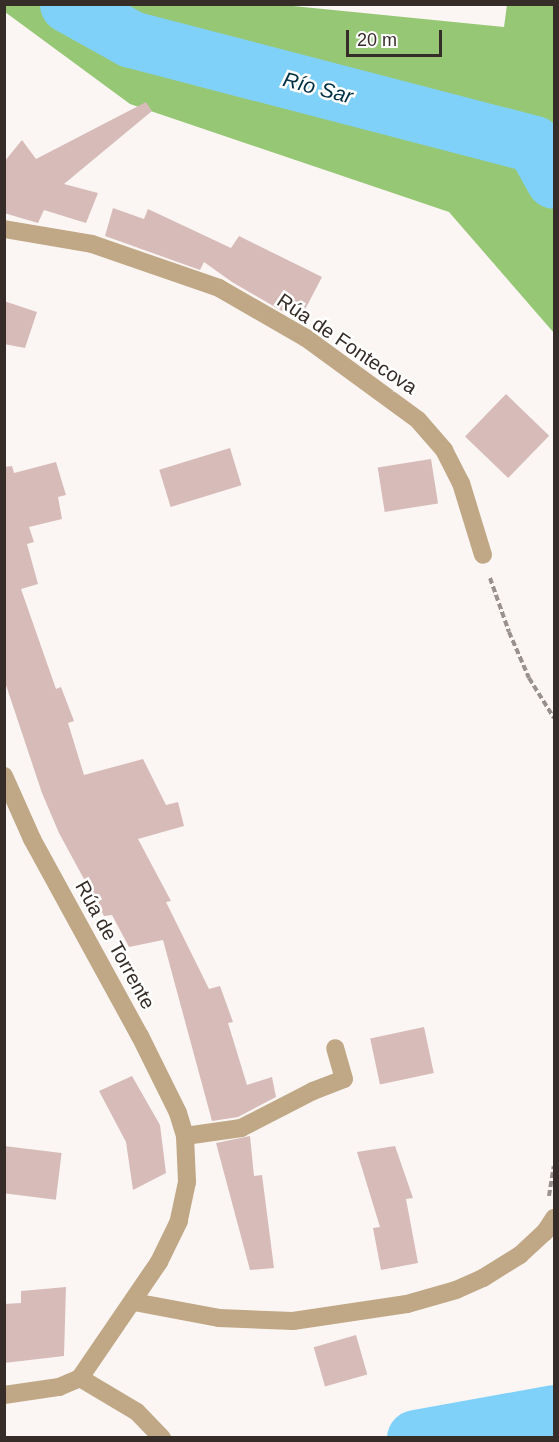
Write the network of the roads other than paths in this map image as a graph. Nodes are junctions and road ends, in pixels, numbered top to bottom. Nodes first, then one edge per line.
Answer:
1 (4, 229) edge
2 (483, 555) road end
3 (4, 776) edge
4 (335, 1048) dead end
5 (185, 1136) junction
6 (555, 1218) edge
7 (134, 1302) junction
8 (80, 1378) junction
9 (4, 1395) edge
10 (162, 1437) edge

1 - 2 street, Rúa de Fontecova
3 - 5 street, Rúa de Torrente
4 - 5 street
5 - 7 street, Rúa de Torrente
6 - 7 street
7 - 8 street, Rúa de Torrente
8 - 9 street
8 - 10 street

